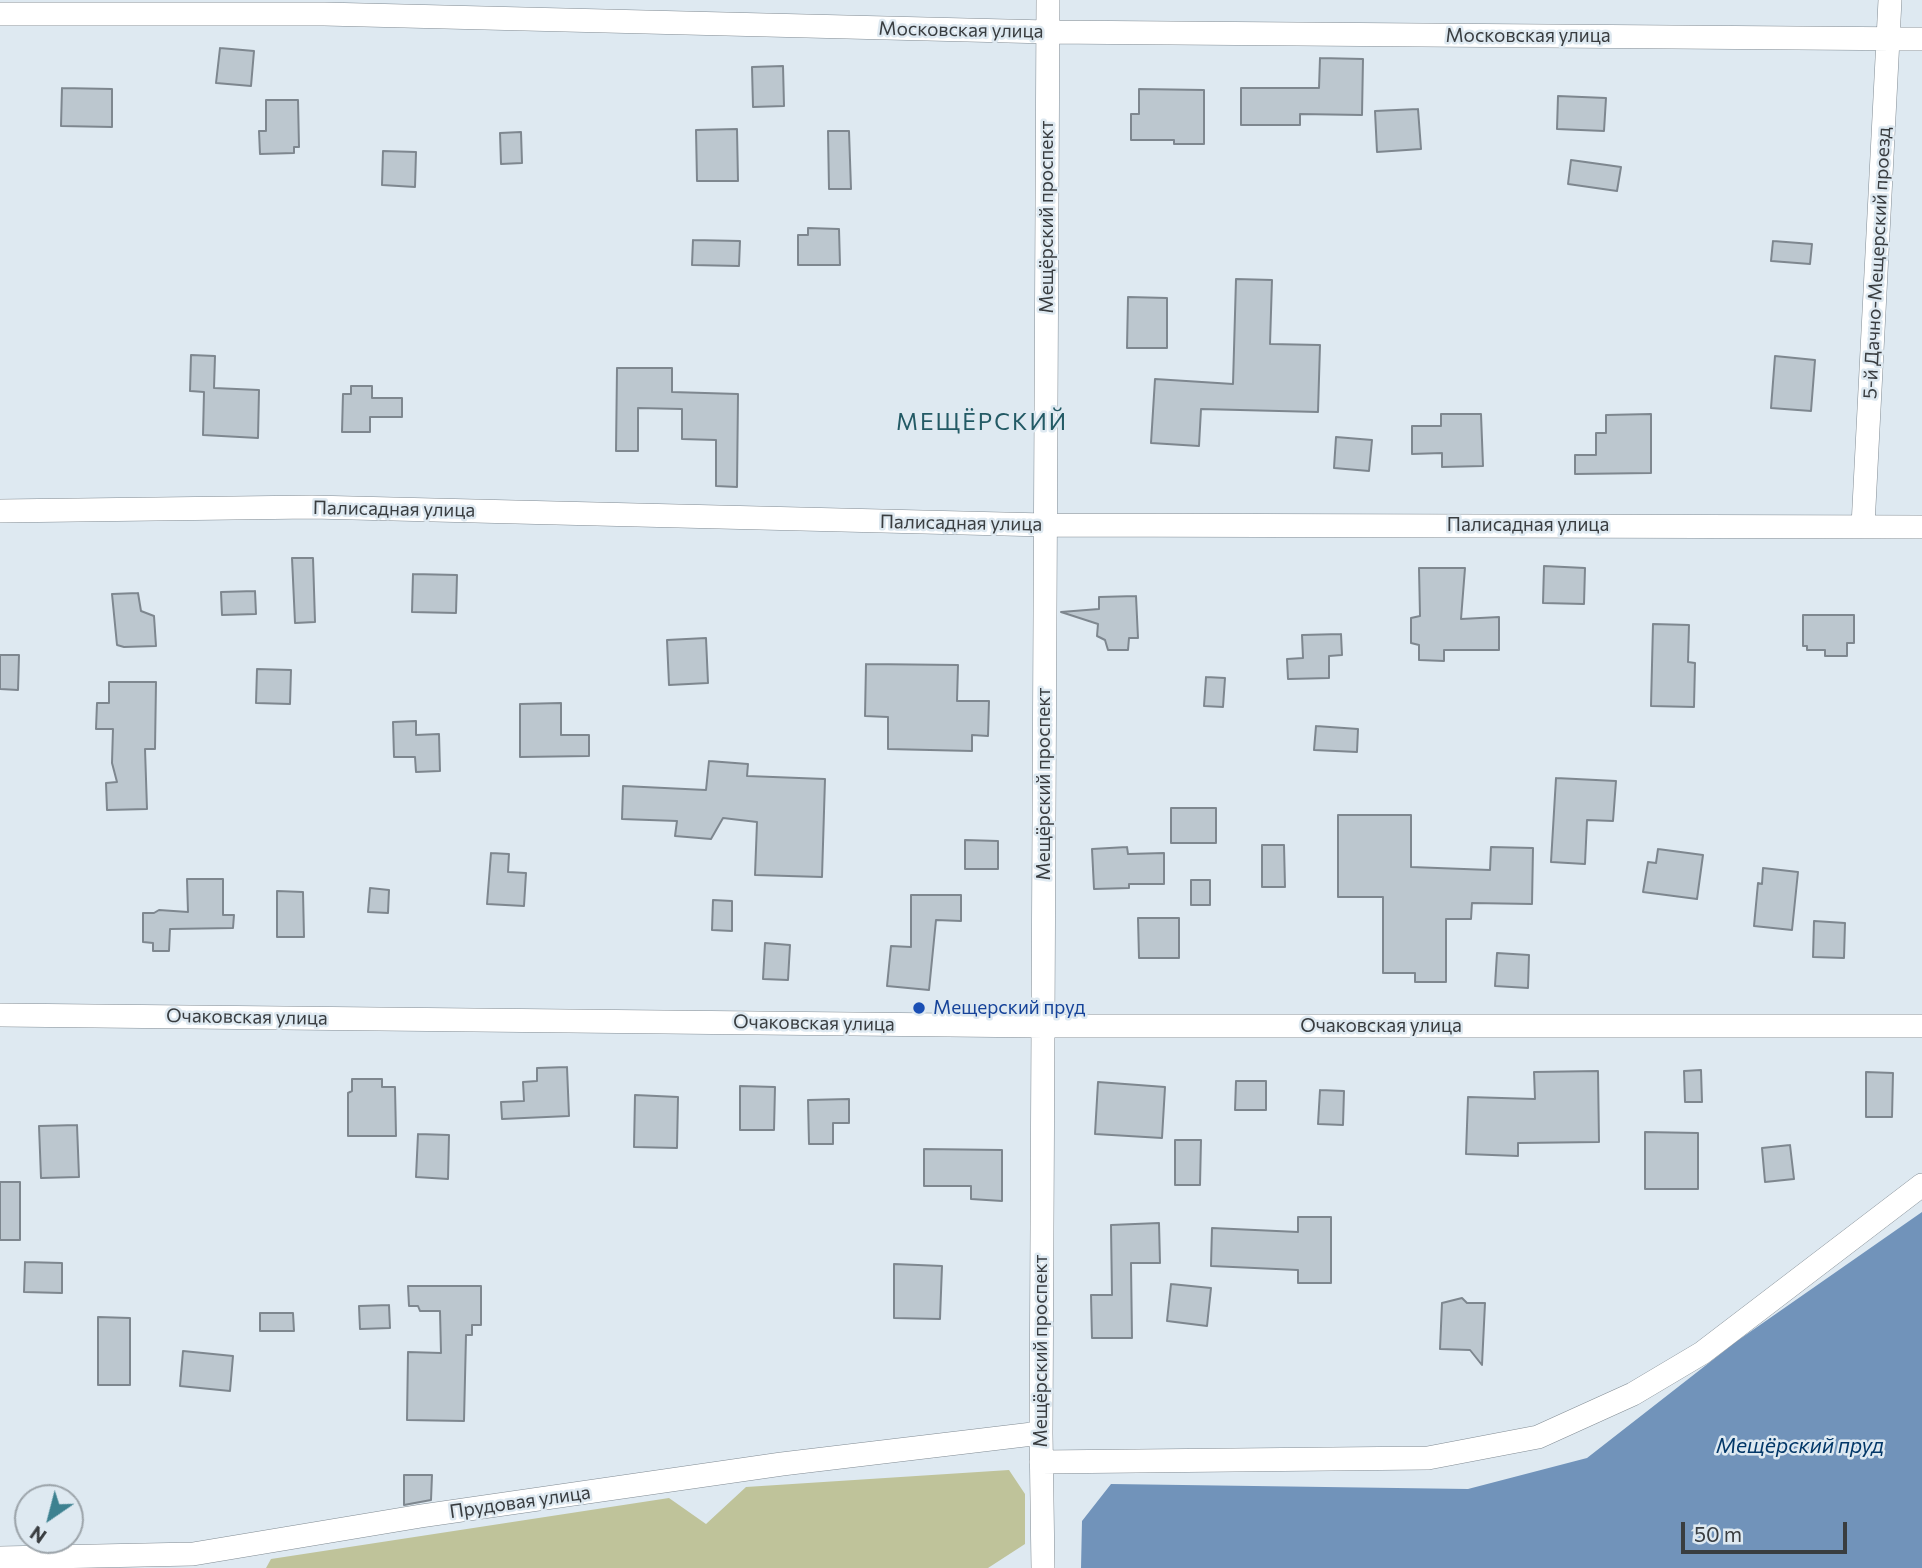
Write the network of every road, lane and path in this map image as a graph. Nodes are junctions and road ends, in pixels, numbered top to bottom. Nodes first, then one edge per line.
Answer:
1 (1048, 0) edge
2 (1890, 0) edge
3 (0, 14) edge
4 (1048, 33) junction
5 (1888, 39) junction
6 (1922, 40) edge
7 (0, 511) edge
8 (1045, 525) junction
9 (1864, 526) junction
10 (1922, 527) edge
11 (0, 1015) edge
12 (1043, 1026) junction
13 (1922, 1026) edge
14 (1922, 1185) edge
15 (1041, 1433) junction
16 (1041, 1462) junction
17 (0, 1558) edge
18 (1043, 1568) edge

1 - 4 street, Мещёрский проспект
2 - 5 street, 5-й Дачно-Мещерский проезд
3 - 4 street, Московская улица
4 - 5 street, Московская улица
4 - 8 street, Мещёрский проспект
5 - 6 street, Московская улица
5 - 9 street, 5-й Дачно-Мещерский проезд
7 - 8 street, Палисадная улица
8 - 9 street, Палисадная улица
8 - 12 street, Мещёрский проспект
9 - 10 street, Палисадная улица
11 - 12 street, Очаковская улица
12 - 13 street, Очаковская улица
12 - 15 street, Мещёрский проспект
14 - 16 street
15 - 16 street, Мещёрский проспект
15 - 17 street, Прудовая улица
16 - 18 street, Мещёрский проспект

